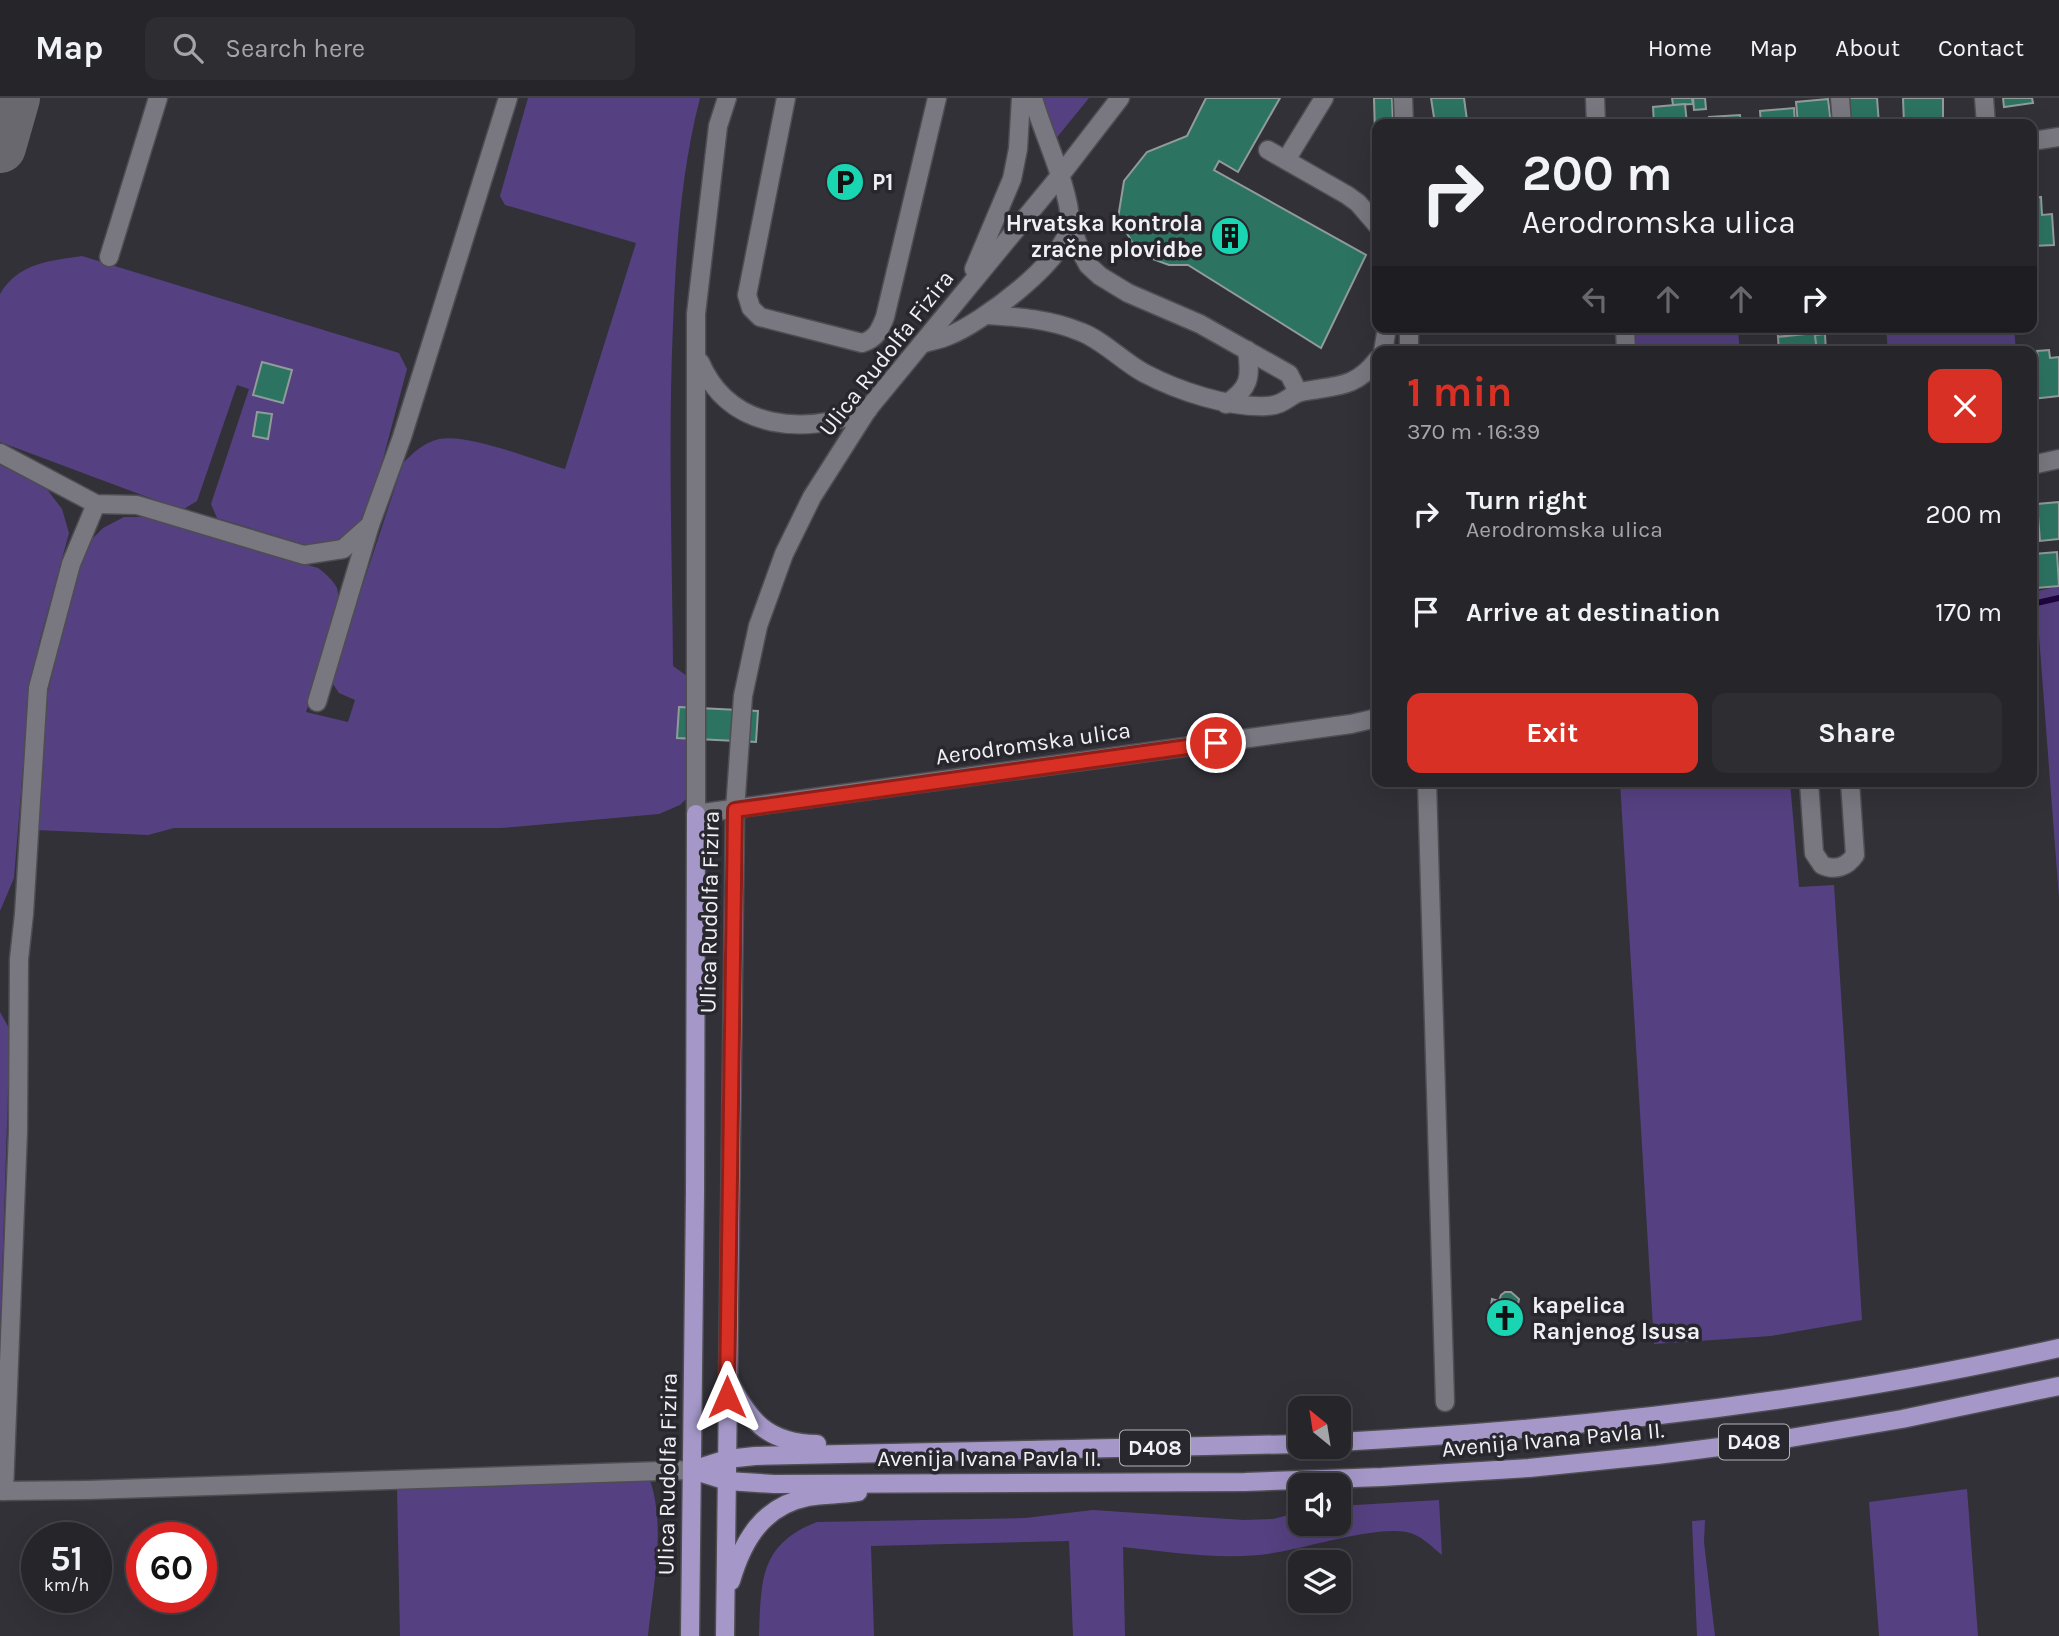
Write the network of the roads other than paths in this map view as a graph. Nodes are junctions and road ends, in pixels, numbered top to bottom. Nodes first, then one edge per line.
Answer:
1 (158, 98) edge
2 (508, 98) edge
3 (727, 98) edge
4 (786, 98) edge
5 (937, 98) edge
6 (1021, 98) edge
7 (1033, 98) edge
8 (1120, 98) edge
9 (1324, 98) edge
10 (1403, 98) edge
11 (1595, 98) edge
12 (1840, 98) edge
13 (1984, 98) edge
14 (1404, 119) edge
15 (1596, 119) edge
16 (1842, 119) edge
17 (1986, 119) edge
18 (2059, 137) edge
19 (2037, 140) edge
20 (1268, 150) dead end
21 (1286, 160) junction
22 (1059, 177) junction
23 (1372, 219) edge
24 (1070, 223) junction
25 (109, 257) dead end
26 (964, 291) junction
27 (986, 315) junction
28 (922, 344) junction
29 (1247, 350) junction
30 (697, 356) junction
31 (1372, 366) edge
32 (1298, 392) junction
33 (1226, 404) junction
34 (868, 410) junction
35 (0, 453) edge
36 (2059, 459) edge
37 (2037, 464) edge
38 (96, 504) junction
39 (370, 525) junction
40 (317, 702) dead end
41 (1372, 719) edge
42 (1427, 787) edge
43 (1809, 787) edge
44 (1850, 787) edge
45 (735, 810) junction
46 (695, 814) junction
47 (2059, 1348) edge
48 (727, 1377) junction
49 (2059, 1386) edge
50 (1445, 1402) dead end
51 (1351, 1441) edge
52 (1288, 1444) edge
53 (876, 1453) junction
54 (727, 1459) junction
55 (692, 1470) junction
56 (727, 1480) junction
57 (896, 1482) junction
58 (2, 1491) edge
59 (726, 1598) junction
60 (690, 1636) edge
61 (725, 1636) edge

1 - 25 street
2 - 39 street
3 - 30 street, Ulica Rudolfa Fizira
4 - 5 street
6 - 26 street
7 - 22 street
8 - 22 street, Ulica Rudolfa Fizira
9 - 21 street
10 - 14 street
11 - 15 street
12 - 16 street
13 - 17 street
18 - 19 street
20 - 21 street
21 - 23 street
22 - 24 street
22 - 26 street, Ulica Rudolfa Fizira
24 - 27 street
24 - 29 street
26 - 28 street, Ulica Rudolfa Fizira
27 - 28 street
27 - 33 street
28 - 34 street, Ulica Rudolfa Fizira
29 - 32 street
29 - 33 street
30 - 34 street
30 - 46 street, Ulica Rudolfa Fizira
31 - 32 street
32 - 33 street
34 - 45 street, Ulica Rudolfa Fizira
35 - 38 street
36 - 37 street
38 - 39 street
38 - 58 street
39 - 40 street
41 - 45 street, Aerodromska ulica
42 - 50 street
43 - 44 street
45 - 46 street, Aerodromska ulica
45 - 48 main road, Ulica Rudolfa Fizira
46 - 55 main road, Ulica Rudolfa Fizira
47 - 51 main road, Avenija Ivana Pavla II. / D408
48 - 53 main road
48 - 54 main road, Ulica Rudolfa Fizira
49 - 57 main road, Avenija Ivana Pavla II. / D408
52 - 53 main road, Avenija Ivana Pavla II. / D408
53 - 54 main road, Avenija Ivana Pavla II. / D408
54 - 55 main road, Avenija Ivana Pavla II. / D408
54 - 56 main road, Ulica Rudolfa Fizira
55 - 56 main road, Avenija Ivana Pavla II. / D408
55 - 58 street
55 - 60 main road, Ulica Rudolfa Fizira
56 - 57 main road, Avenija Ivana Pavla II. / D408
56 - 59 main road, Ulica Rudolfa Fizira
57 - 59 main road
59 - 61 main road, Ulica Rudolfa Fizira

